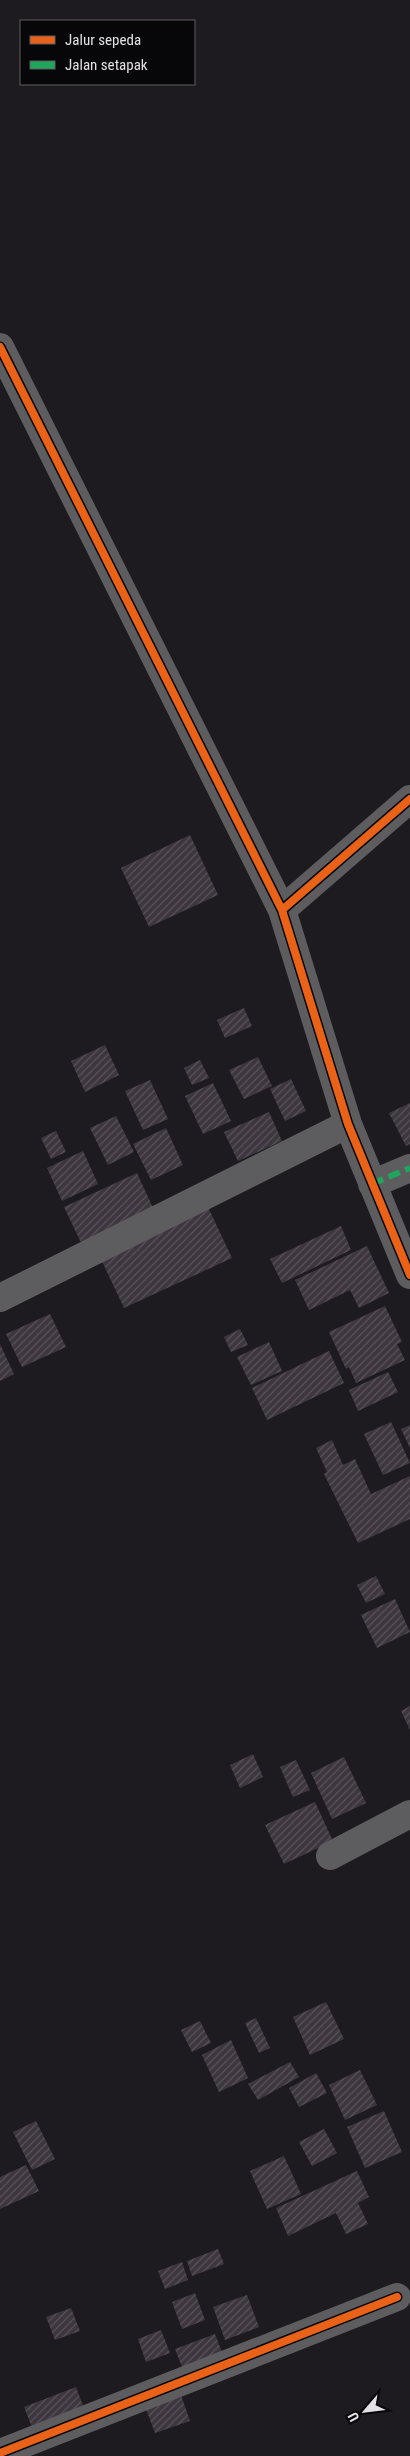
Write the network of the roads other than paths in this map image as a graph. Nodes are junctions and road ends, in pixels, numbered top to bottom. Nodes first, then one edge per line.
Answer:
1 (0, 347) edge
2 (410, 800) edge
3 (282, 910) junction
4 (348, 1124) junction
5 (410, 1168) edge
6 (372, 1184) junction
7 (410, 1275) edge
8 (0, 1298) edge
9 (410, 1814) edge
10 (330, 1856) dead end
11 (397, 2296) dead end
12 (0, 2453) edge

1 - 3 street
2 - 3 street
3 - 4 street
4 - 6 street
4 - 8 street
5 - 6 street
6 - 7 street
9 - 10 street
11 - 12 street

